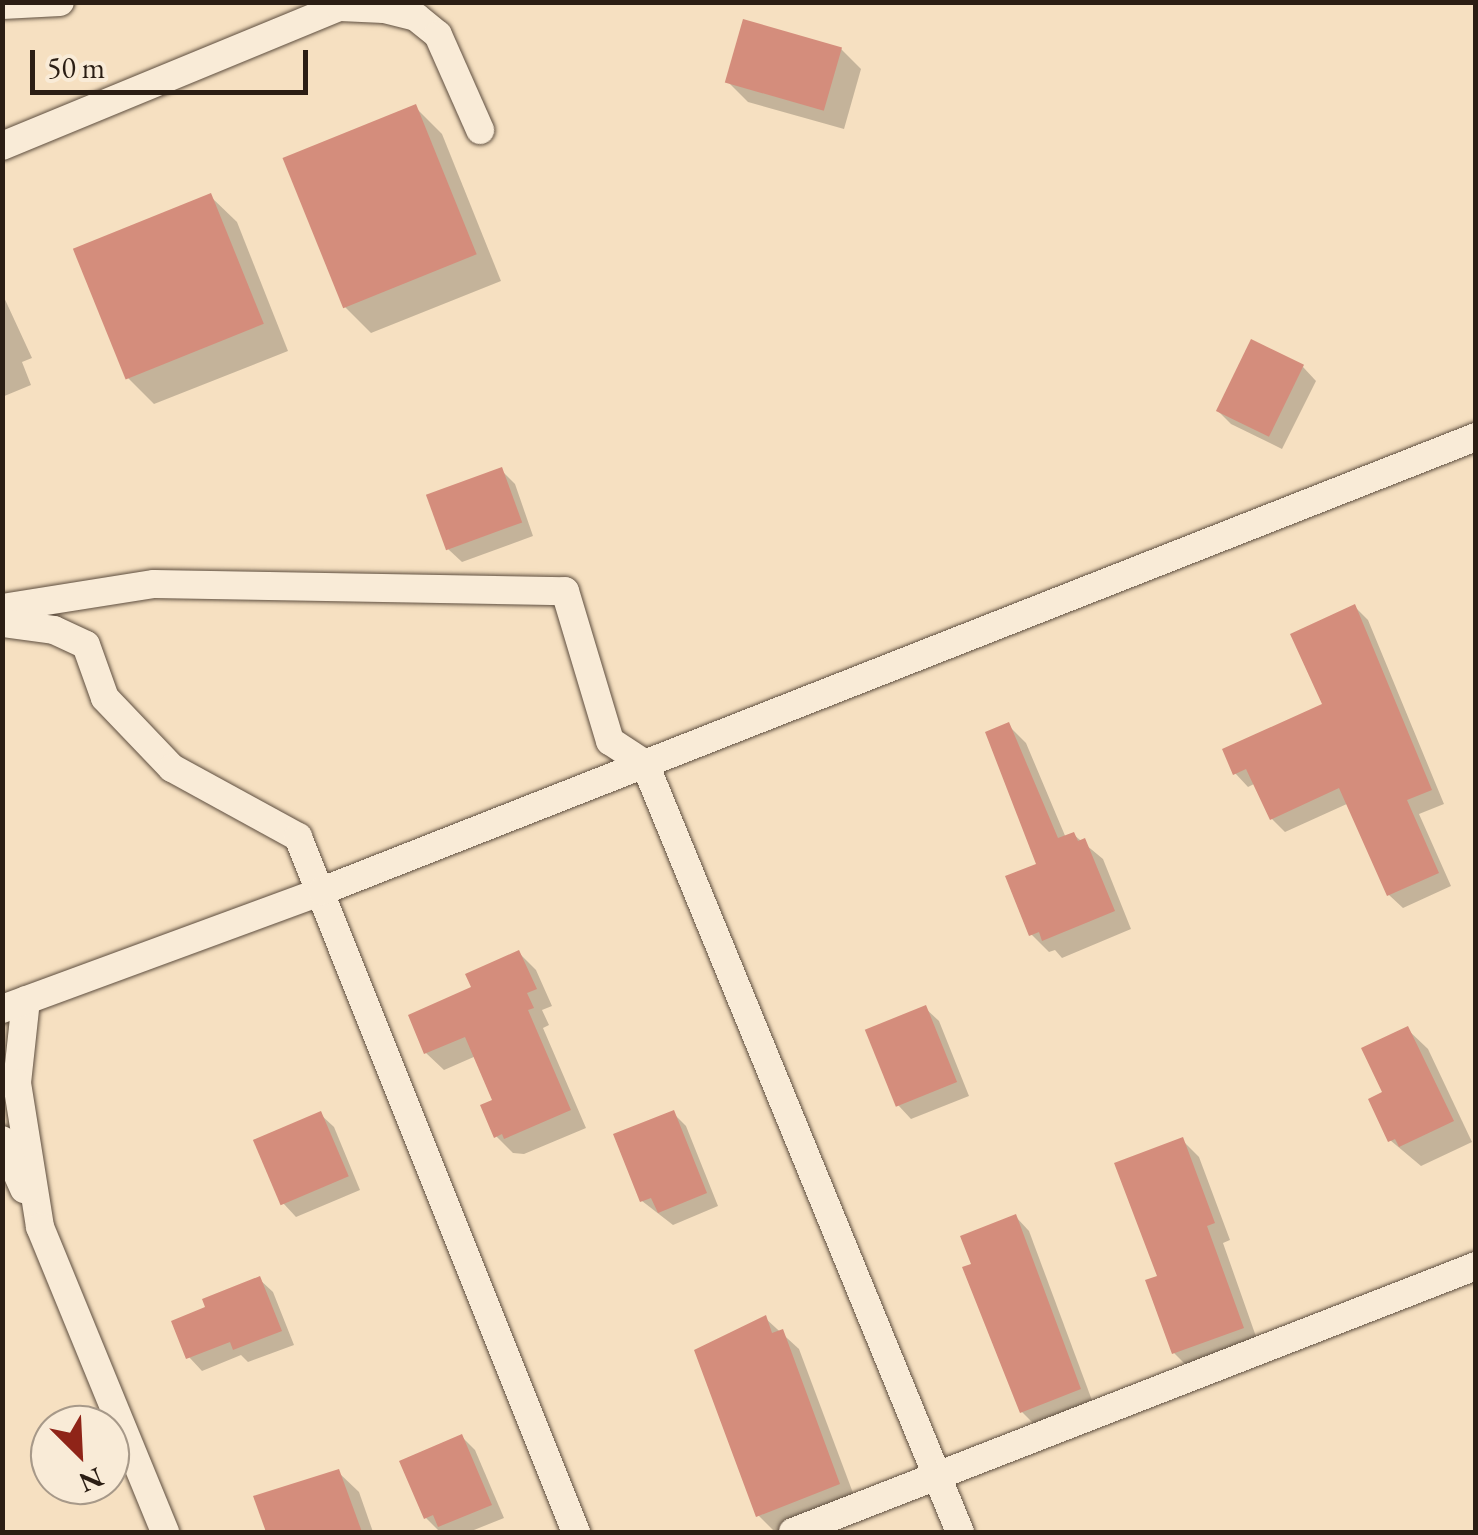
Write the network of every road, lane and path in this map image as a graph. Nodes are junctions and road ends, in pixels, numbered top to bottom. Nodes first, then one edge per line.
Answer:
1 (60, 2) edge
2 (2, 5) edge
3 (340, 5) edge
4 (480, 130) dead end
5 (2, 146) edge
6 (1476, 436) edge
7 (2, 608) edge
8 (2, 623) edge
9 (645, 764) junction
10 (322, 890) junction
11 (14, 1004) edge
12 (2, 1140) edge
13 (40, 1227) junction
14 (1476, 1266) edge
15 (938, 1477) junction
16 (165, 1532) edge
17 (576, 1532) edge
18 (793, 1532) edge
19 (960, 1532) edge

1 - 2 street
3 - 4 street
3 - 5 street
6 - 9 street
7 - 9 street
8 - 10 street
9 - 10 street
9 - 15 street
10 - 11 street
10 - 17 street
11 - 13 street
12 - 13 street
13 - 16 street
14 - 15 street
15 - 18 street
15 - 19 street

